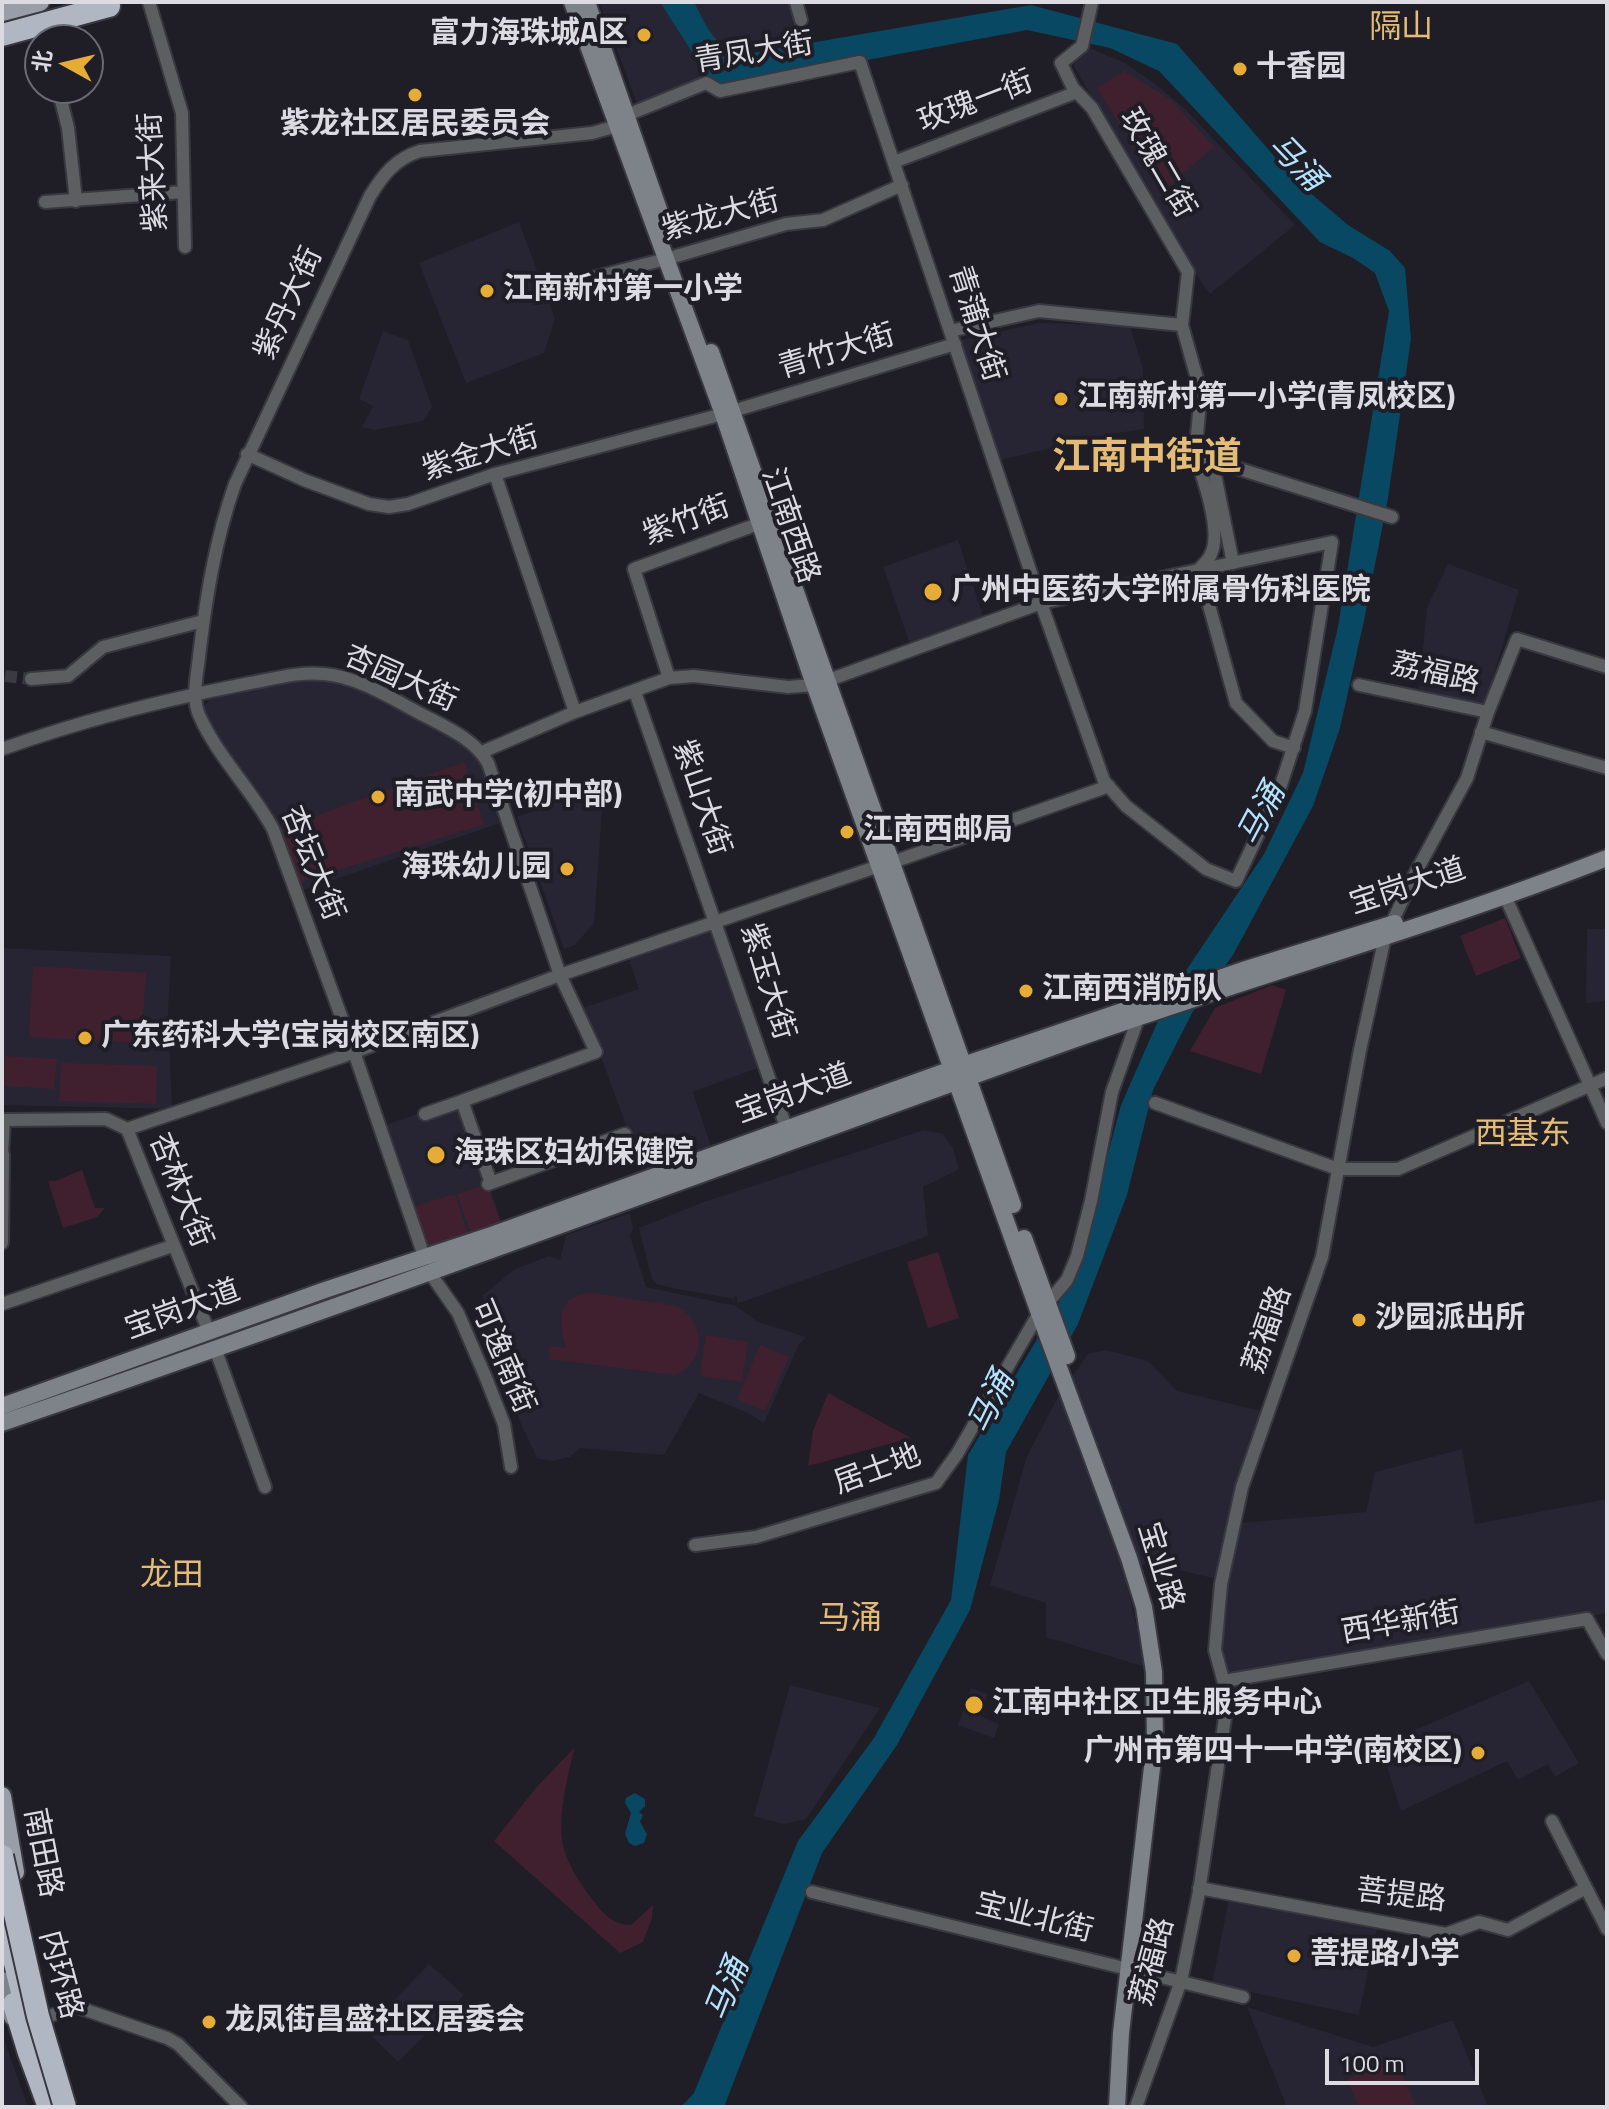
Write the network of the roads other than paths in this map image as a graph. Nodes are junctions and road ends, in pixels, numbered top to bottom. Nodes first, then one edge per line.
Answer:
1 (40, 2) edge
2 (86, 2) edge
3 (149, 2) edge
4 (572, 2) edge
5 (587, 2) edge
6 (796, 2) edge
7 (113, 3) edge
8 (1091, 8) edge
9 (2, 12) edge
10 (801, 20) dead end
11 (76, 24) edge
12 (2, 25) edge
13 (2, 35) edge
14 (24, 40) edge
15 (2, 44) edge
16 (860, 62) joint
17 (1077, 92) junction
18 (62, 104) edge
19 (622, 120) junction
20 (894, 162) junction
21 (902, 185) junction
22 (183, 192) junction
23 (76, 201) junction
24 (45, 202) dead end
25 (185, 247) dead end
26 (671, 258) junction
27 (549, 289) dead end
28 (1182, 325) junction
29 (952, 338) junction
30 (728, 413) junction
31 (247, 454) junction
32 (1195, 455) junction
33 (1212, 460) junction
34 (495, 474) junction
35 (1392, 517) dead end
36 (758, 524) junction
37 (1233, 563) junction
38 (1199, 569) junction
39 (1041, 603) junction
40 (203, 621) junction
41 (1607, 667) edge
42 (669, 678) junction
43 (31, 679) tunnel mouth
44 (822, 683) junction
45 (1359, 685) dead end
46 (635, 692) junction
47 (196, 694) junction
48 (575, 712) junction
49 (1488, 712) junction
50 (1481, 732) junction
51 (1294, 748) junction
52 (2, 749) edge
53 (482, 752) junction
54 (1607, 768) edge
55 (1109, 786) junction
56 (1607, 846) edge
57 (1607, 858) edge
58 (886, 864) junction
59 (1505, 896) junction
60 (715, 922) junction
61 (1389, 930) junction
62 (560, 975) junction
63 (1138, 1019) junction
64 (1077, 1032) junction
65 (354, 1052) junction
66 (960, 1073) junction
67 (1607, 1078) edge
68 (1592, 1085) junction
69 (462, 1101) junction
70 (1155, 1103) dead end
71 (425, 1114) dead end
72 (1607, 1123) edge
73 (786, 1127) junction
74 (127, 1129) junction
75 (625, 1134) dead end
76 (2, 1154) edge
77 (1338, 1169) junction
78 (2, 1243) edge
79 (172, 1246) junction
80 (424, 1256) junction
81 (430, 1273) junction
82 (2, 1304) edge
83 (1045, 1308) junction
84 (212, 1340) junction
85 (2, 1406) edge
86 (2, 1423) edge
87 (511, 1467) dead end
88 (265, 1487) dead end
89 (695, 1545) dead end
90 (1607, 1654) edge
91 (1224, 1681) junction
92 (2, 1796) edge
93 (1552, 1821) dead end
94 (2, 1856) edge
95 (1199, 1888) junction
96 (1586, 1888) junction
97 (812, 1892) dead end
98 (10, 1893) edge
99 (2, 1901) edge
100 (2, 1909) edge
101 (1607, 1929) edge
102 (15, 1950) edge
103 (1134, 1970) junction
104 (2, 1980) edge
105 (1181, 1981) junction
106 (1243, 1997) dead end
107 (49, 2016) junction
108 (49, 2106) edge
109 (65, 2107) edge
110 (75, 2107) edge
111 (241, 2107) edge
112 (1117, 2107) edge
113 (1126, 2107) edge
114 (1136, 2107) edge

1 - 9 main road
2 - 12 main road
3 - 22 street, 紫来大街
4 - 19 main road
5 - 19 main road
6 - 10 street
7 - 11 street
7 - 13 highway
8 - 17 street, 玫瑰二街
14 - 15 street
16 - 19 street, 青凤大街
16 - 20 street, 青蒲大街
17 - 20 street, 玫瑰一街
17 - 28 street, 玫瑰二街
18 - 23 street
19 - 26 main road
19 - 31 street, 紫丹大街
20 - 21 street, 青蒲大街
21 - 26 street, 紫龙大街
21 - 29 street, 青蒲大街
22 - 23 street
22 - 25 street, 紫来大街
23 - 24 street
26 - 27 street, 紫龙大街
26 - 30 main road
28 - 29 street, 青竹大街
28 - 32 street
29 - 30 street, 青竹大街
29 - 39 street, 青蒲大街
30 - 34 street, 紫金大街
30 - 36 main road, 江南西路
30 - 44 main road
31 - 34 street, 紫金大街
31 - 40 street, 紫丹大街
32 - 33 street
32 - 38 street
33 - 35 street
33 - 37 street
34 - 48 street
36 - 42 street, 紫竹街
36 - 44 main road, 江南西路
37 - 38 street
37 - 51 street
38 - 39 street
38 - 51 street
39 - 44 street
39 - 55 street, 青蒲大街
40 - 43 street
40 - 47 street, 紫丹大街
41 - 49 street
42 - 44 street
42 - 46 street
44 - 58 main road
45 - 49 street, 荔福路
46 - 48 street
46 - 60 street, 紫山大街
47 - 52 street
47 - 53 street, 杏园大街
47 - 65 street, 杏坛大街
48 - 53 street
49 - 50 street, 荔福路
50 - 54 street
50 - 61 street, 荔福路
51 - 55 street, 青蒲大街
53 - 62 street
55 - 58 street, 紫玉大街
56 - 61 main road, 宝岗大道
57 - 59 main road, 宝岗大道
58 - 60 street, 紫玉大街
58 - 66 main road
59 - 61 main road, 宝岗大道
59 - 68 street
60 - 62 street
60 - 73 street, 紫玉大街
61 - 63 main road, 宝岗大道
61 - 64 main road, 宝岗大道
61 - 77 street, 荔福路
62 - 65 street
62 - 69 street
63 - 64 main road, 宝岗大道
63 - 83 street, 居士地
64 - 66 main road, 宝岗大道
65 - 74 street
65 - 80 street, 杏坛大街
66 - 73 main road, 宝岗大道
66 - 81 main road, 宝岗大道
66 - 83 main road, 宝业路
67 - 68 street
68 - 72 street
68 - 77 street
69 - 71 street
69 - 75 street
70 - 77 street
73 - 80 main road, 宝岗大道
74 - 76 street, 杏林大街
74 - 79 street, 杏林大街
76 - 78 street
77 - 91 street, 荔福路
79 - 82 street
79 - 84 street, 杏林大街
80 - 81 main road
80 - 84 main road, 宝岗大道
81 - 84 main road, 宝岗大道
81 - 87 street, 可逸南街
83 - 89 street, 居士地
83 - 103 main road, 宝业路
84 - 85 main road, 宝岗大道
84 - 86 main road, 宝岗大道
84 - 88 street, 杏林大街
90 - 91 street, 西华新街
91 - 95 street, 荔福路
92 - 98 main road, 南田路
93 - 96 street
94 - 109 highway, 内环路, bridge
95 - 96 street, 菩提路
95 - 105 street, 荔福路
96 - 101 street
97 - 103 street, 宝业北街
98 - 102 main road, 南田路
99 - 102 main road, 南田路
100 - 108 highway, 内环路
102 - 107 main road, 南田路
102 - 108 highway
103 - 105 street, 宝业北街
103 - 112 main road, 宝业路
103 - 113 main road, 宝业路
104 - 108 main road
105 - 106 street, 宝业北街
105 - 114 street, 荔福路
107 - 110 main road, 南田路
107 - 111 street

